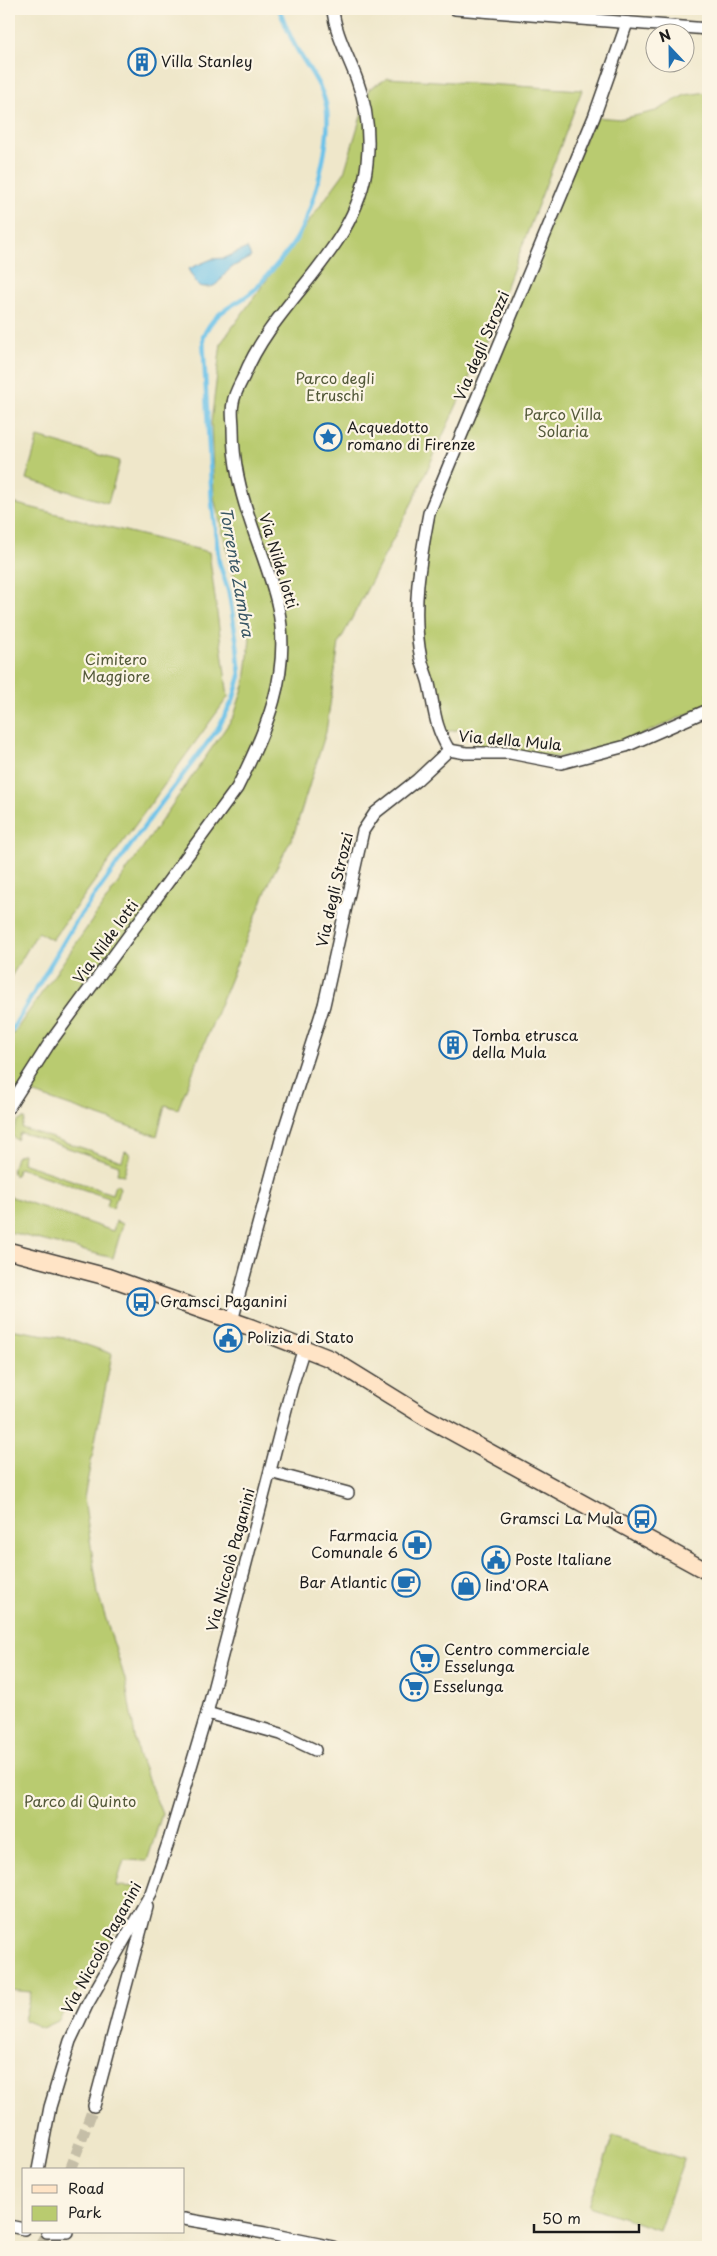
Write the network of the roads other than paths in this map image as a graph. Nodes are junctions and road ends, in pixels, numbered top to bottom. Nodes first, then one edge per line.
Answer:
1 (455, 9) edge
2 (334, 10) edge
3 (627, 24) junction
4 (708, 29) edge
5 (708, 710) edge
6 (449, 750) junction
7 (9, 1106) edge
8 (9, 1251) edge
9 (232, 1320) junction
10 (304, 1348) junction
11 (270, 1472) junction
12 (348, 1493) dead end
13 (708, 1572) edge
14 (207, 1713) junction
15 (315, 1750) dead end
16 (151, 1893) junction
17 (94, 2106) tunnel mouth
18 (38, 2168) edge
19 (185, 2219) edge
20 (22, 2225) edge
21 (9, 2226) edge
22 (333, 2247) edge

1 - 3 street
2 - 7 street, Via Nilde Iotti
3 - 4 street
3 - 6 street, Via degli Strozzi
5 - 6 street, Via della Mula
6 - 9 street, Via degli Strozzi
8 - 9 main road
9 - 10 main road
10 - 11 street, Via Niccolò Paganini
10 - 13 main road
11 - 12 street, Via Niccolò Paganini
11 - 14 street, Via Niccolò Paganini
14 - 15 street
14 - 16 street, Via Niccolò Paganini
16 - 17 street
16 - 18 street, Via Niccolò Paganini
19 - 22 street
20 - 21 street

